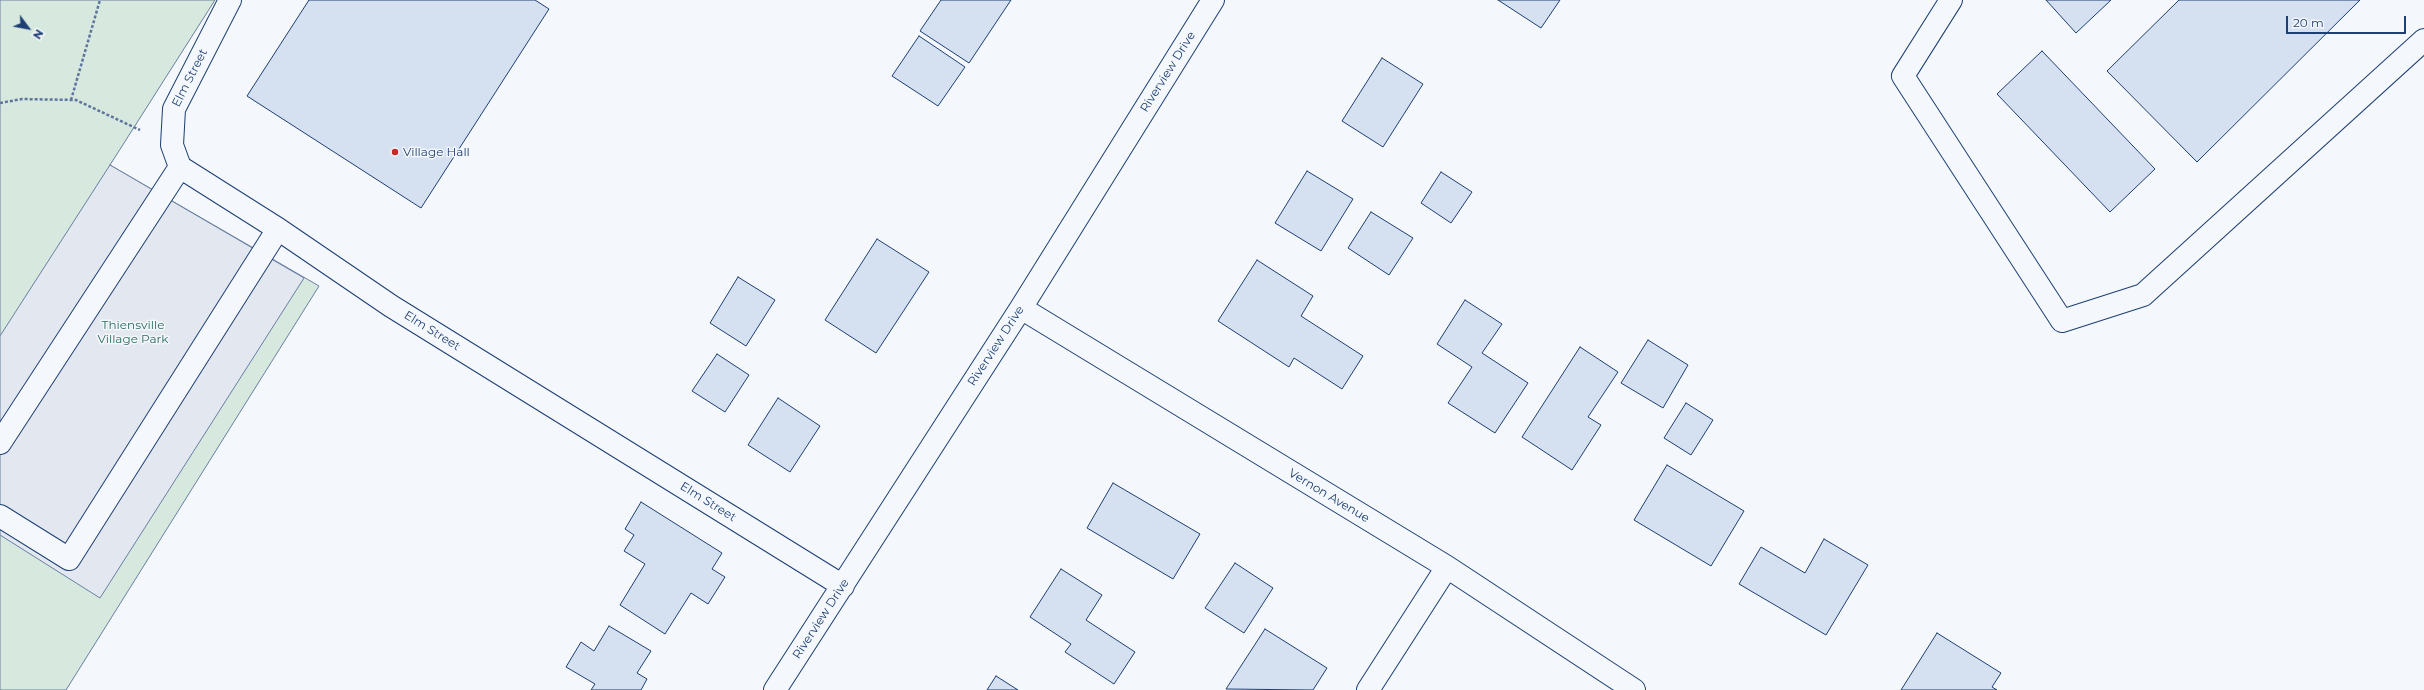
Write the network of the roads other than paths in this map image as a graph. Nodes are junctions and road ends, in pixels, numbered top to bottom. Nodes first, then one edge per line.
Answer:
1 (230, 0) edge
2 (1213, 0) edge
3 (1951, 0) edge
4 (2424, 40) edge
5 (180, 167) junction
6 (278, 229) junction
7 (1020, 308) junction
8 (0, 443) edge
9 (0, 516) edge
10 (1447, 567) junction
11 (843, 586) junction
12 (775, 690) edge
13 (1368, 690) edge
14 (1634, 690) edge

1 - 5 street, Elm Street
2 - 7 street, Riverview Drive
3 - 4 street
5 - 6 street, Elm Street
5 - 8 street
6 - 9 street
6 - 11 street, Elm Street
7 - 10 street, Vernon Avenue
7 - 11 street, Riverview Drive
10 - 13 street
10 - 14 street, Vernon Avenue
11 - 12 street, Riverview Drive

